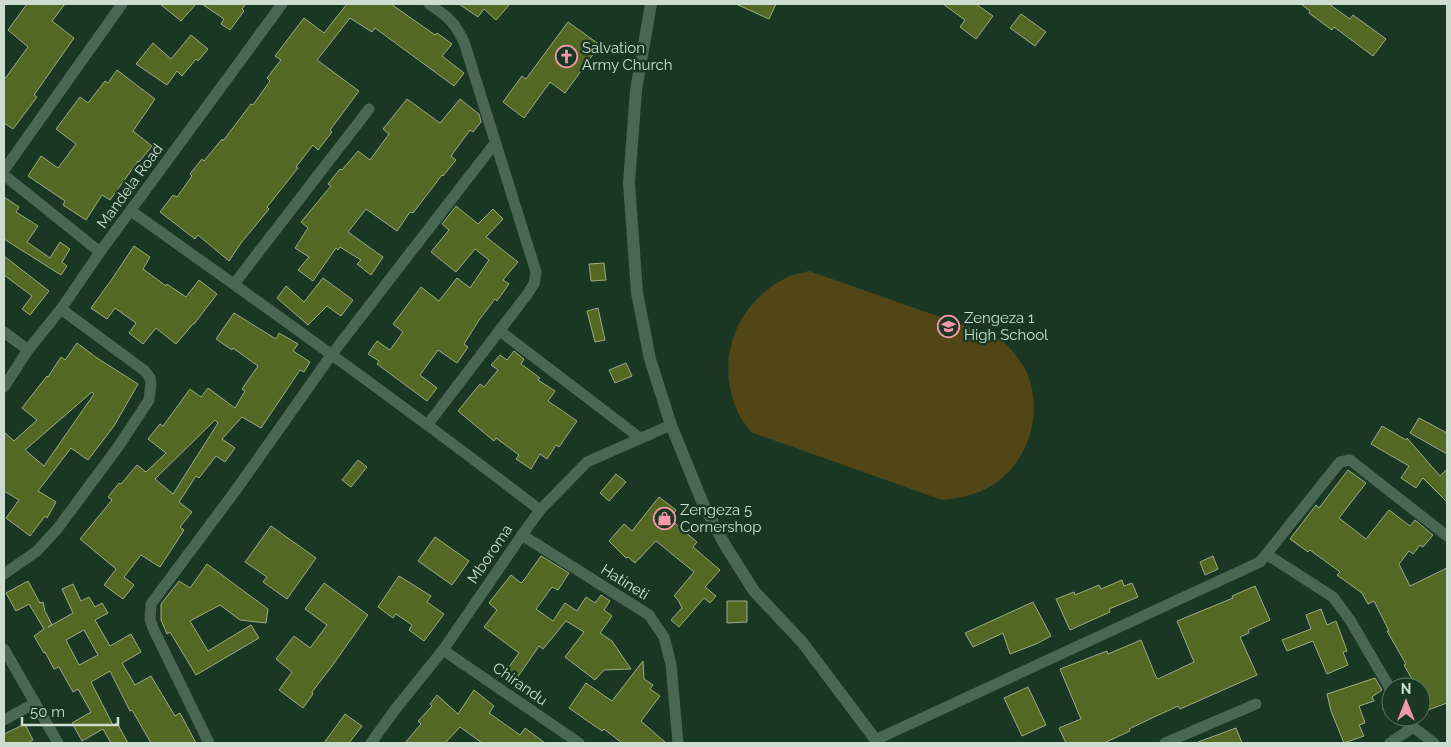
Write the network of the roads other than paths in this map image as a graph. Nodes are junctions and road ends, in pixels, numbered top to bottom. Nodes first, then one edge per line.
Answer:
1 (122, 4) edge
2 (282, 4) edge
3 (429, 4) edge
4 (651, 4) edge
5 (369, 109) dead end
6 (495, 143) junction
7 (4, 170) edge
8 (4, 175) edge
9 (131, 211) junction
10 (100, 252) junction
11 (234, 284) junction
12 (61, 309) junction
13 (500, 331) junction
14 (4, 332) edge
15 (28, 350) junction
16 (332, 354) junction
17 (4, 387) edge
18 (428, 424) junction
19 (671, 425) junction
20 (640, 438) junction
21 (540, 510) junction
22 (522, 535) junction
23 (1447, 536) edge
24 (1266, 554) junction
25 (4, 574) edge
26 (4, 649) edge
27 (444, 650) junction
28 (1383, 677) edge
29 (35, 703) junction
30 (1256, 704) dead end
31 (4, 720) edge
32 (1405, 727) edge
33 (1416, 727) edge
34 (877, 742) edge
35 (58, 743) edge
36 (209, 743) edge
37 (371, 743) edge
38 (579, 743) edge
39 (678, 743) edge
40 (1165, 743) edge
41 (1390, 743) edge
42 (1434, 743) edge

1 - 7 street
2 - 9 street, Mandela Road
3 - 6 street
4 - 19 street
5 - 11 street
6 - 13 street
6 - 16 street
8 - 10 street
9 - 10 street, Mandela Road
9 - 11 street
10 - 12 street, Mandela Road
11 - 16 street
12 - 15 street, Mandela Road
12 - 25 street
13 - 18 street
13 - 20 street
14 - 15 street
15 - 17 street, Mandela Road
16 - 18 street
16 - 36 street
18 - 21 street
19 - 20 street, Mboroma
19 - 34 street
20 - 21 street, Mboroma
21 - 22 street, Mboroma
22 - 27 street, Mboroma
22 - 39 street, Hatineti
23 - 24 street
24 - 28 street
24 - 34 street
26 - 29 street
27 - 37 street, Mboroma
27 - 38 street, Chirandu
29 - 31 street
29 - 35 street
30 - 40 street
32 - 41 street
33 - 42 street

